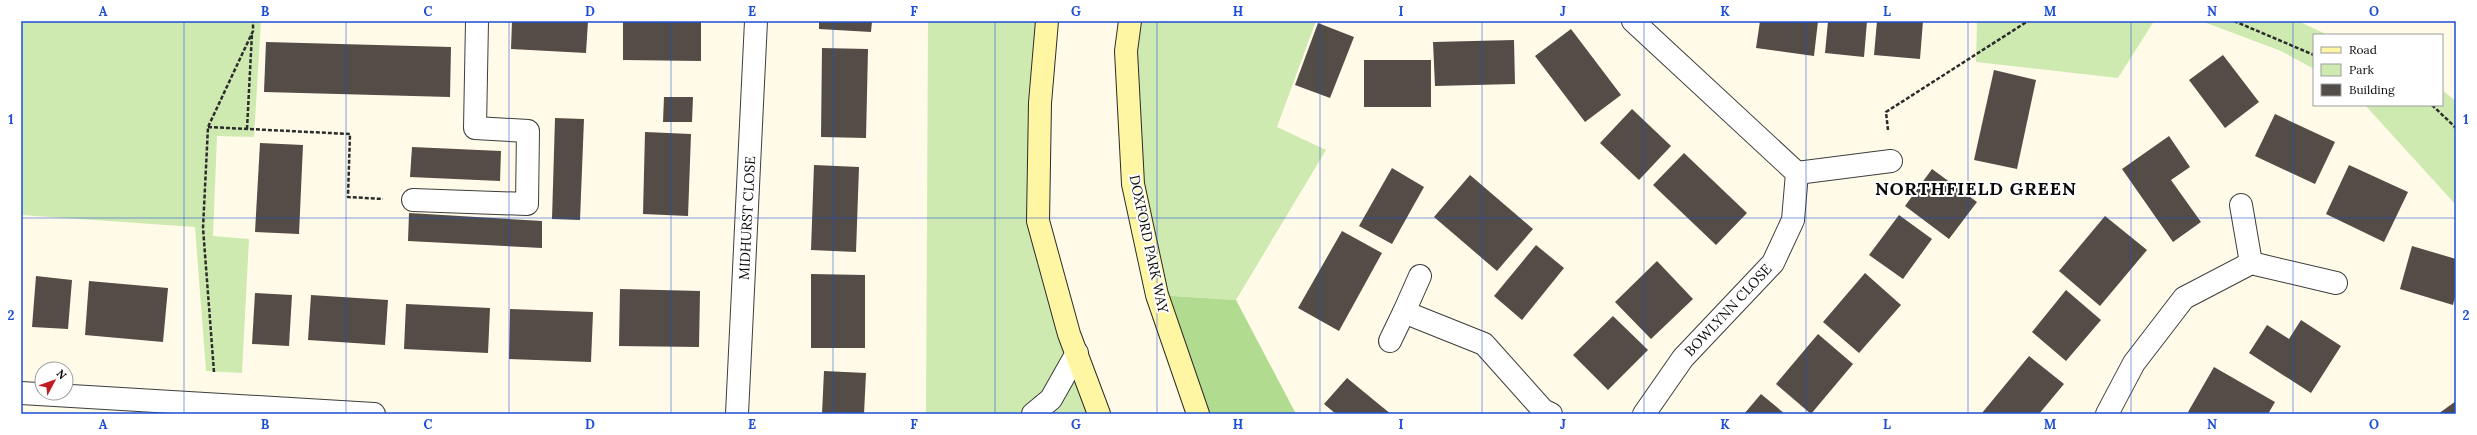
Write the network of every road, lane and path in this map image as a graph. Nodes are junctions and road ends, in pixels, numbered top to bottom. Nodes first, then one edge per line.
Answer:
1 (253, 21) edge
2 (477, 21) edge
3 (756, 21) edge
4 (1047, 21) edge
5 (1130, 21) edge
6 (1633, 21) edge
7 (2028, 21) edge
8 (2234, 21) edge
9 (253, 31) junction
10 (2313, 55) edge
11 (2433, 106) edge
12 (208, 128) junction
13 (2456, 128) edge
14 (247, 129) junction
15 (1891, 161) joint
16 (1797, 173) junction
17 (413, 200) joint
18 (2242, 206) dead end
19 (2251, 263) junction
20 (1420, 276) dead end
21 (2336, 283) dead end
22 (1404, 312) junction
23 (1390, 341) dead end
24 (1077, 353) junction
25 (21, 393) edge
26 (217, 404) junction
27 (165, 408) edge
28 (2115, 411) edge
29 (374, 414) edge
30 (737, 414) edge
31 (1033, 414) edge
32 (1099, 414) edge
33 (1198, 414) edge
34 (1551, 414) edge
35 (1644, 414) edge

1 - 9 path
2 - 17 street
3 - 30 street, MIDHURST CLOSE
4 - 24 main road
5 - 33 main road, DOXFORD PARK WAY
6 - 16 street
7 - 15 path
8 - 10 path
9 - 12 path
9 - 14 path
11 - 13 path
12 - 14 path
12 - 26 path
14 - 17 path
15 - 16 street
16 - 35 street, BOWLYNN CLOSE
18 - 19 street
19 - 21 street
19 - 28 street
20 - 22 street
22 - 23 street
22 - 34 street
24 - 31 street
24 - 32 main road
25 - 27 street
26 - 27 street
26 - 29 street

